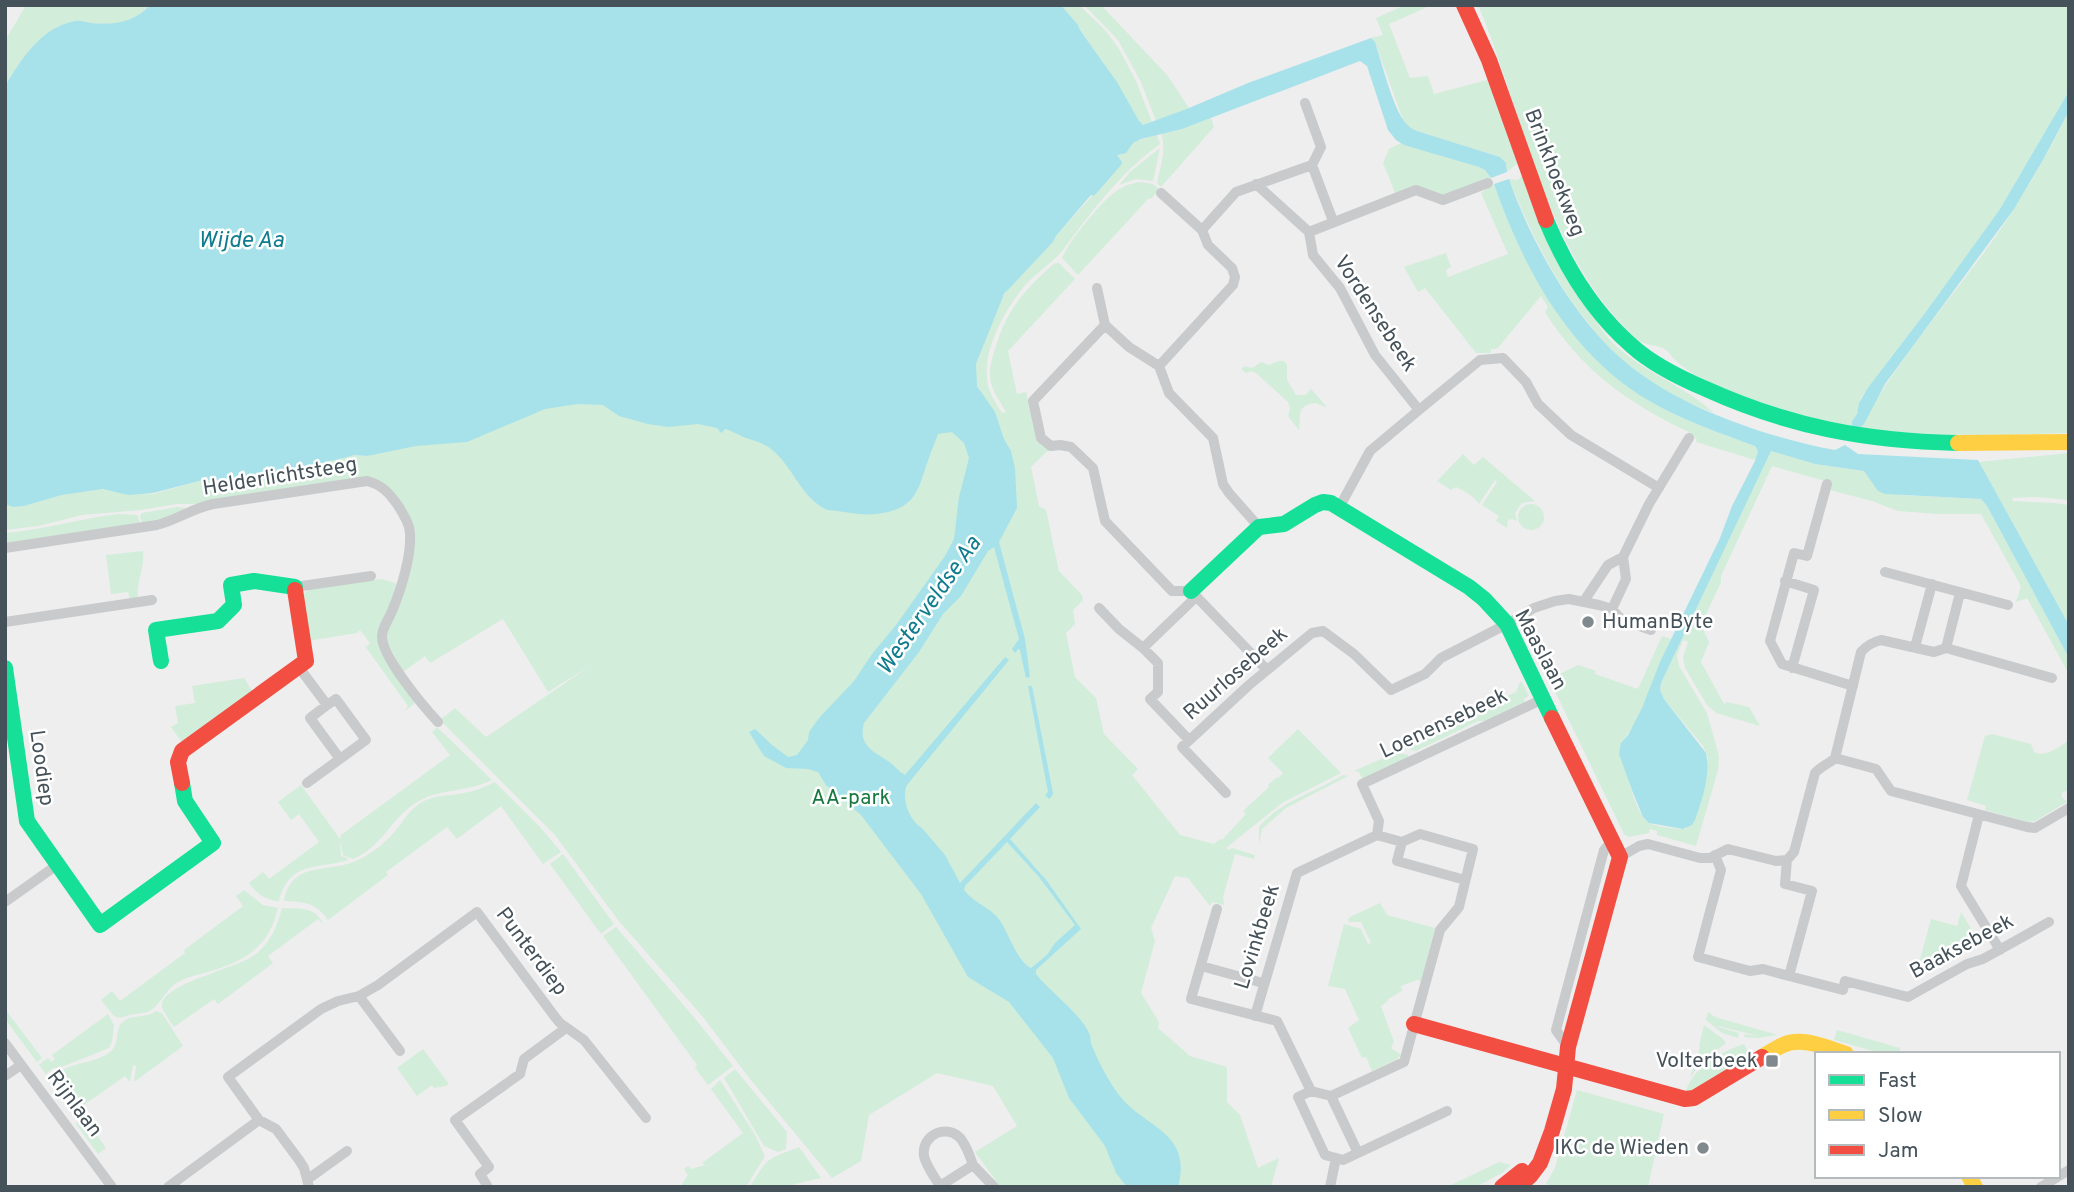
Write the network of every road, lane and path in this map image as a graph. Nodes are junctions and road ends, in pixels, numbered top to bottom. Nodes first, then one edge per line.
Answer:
1 (1464, 5) edge
2 (1305, 103) dead end
3 (1311, 165) junction
4 (1488, 183) dead end
5 (1256, 184) junction
6 (1161, 193) dead end
7 (1333, 221) junction
8 (1202, 230) junction
9 (1308, 232) junction
10 (1097, 288) dead end
11 (1105, 325) junction
12 (1159, 366) junction
13 (1419, 410) junction
14 (1689, 438) dead end
15 (2069, 442) edge
16 (1827, 484) dead end
17 (1659, 488) junction
18 (1339, 508) junction
19 (1259, 527) junction
20 (5, 548) edge
21 (1623, 557) junction
22 (1885, 572) dead end
23 (371, 576) dead end
24 (1785, 582) junction
25 (1932, 584) junction
26 (295, 587) junction
27 (1961, 593) junction
28 (1194, 594) junction
29 (152, 600) dead end
30 (1584, 601) junction
31 (2008, 605) dead end
32 (1099, 608) dead end
33 (1612, 609) junction
34 (5, 622) edge
35 (1507, 624) junction
36 (1651, 630) dead end
37 (1915, 647) junction
38 (1143, 648) junction
39 (1946, 649) junction
40 (161, 661) dead end
41 (298, 666) junction
42 (5, 668) edge
43 (1792, 668) junction
44 (1267, 670) junction
45 (2052, 678) dead end
46 (1853, 685) junction
47 (1543, 699) junction
48 (327, 705) junction
49 (438, 722) dead end
50 (1189, 740) junction
51 (1835, 758) junction
52 (340, 759) junction
53 (307, 783) dead end
54 (1227, 793) dead end
55 (2069, 808) edge
56 (1979, 815) junction
57 (1377, 835) junction
58 (1612, 841) junction
59 (1402, 842) junction
60 (1715, 855) junction
61 (1620, 857) junction
62 (1787, 860) junction
63 (57, 865) junction
64 (1465, 880) junction
65 (5, 902) edge
66 (1217, 909) dead end
67 (2049, 922) dead end
68 (2000, 950) junction
69 (1201, 966) junction
70 (1789, 976) junction
71 (1263, 983) junction
72 (359, 996) junction
73 (1255, 1016) junction
74 (1414, 1024) junction
75 (566, 1028) junction
76 (5, 1043) edge
77 (1568, 1048) junction
78 (400, 1051) dead end
79 (1839, 1052) edge
80 (20, 1065) junction
81 (1565, 1066) junction
82 (5, 1076) edge
83 (1311, 1090) junction
84 (1331, 1096) junction
85 (1447, 1111) dead end
86 (646, 1118) dead end
87 (259, 1120) junction
88 (347, 1151) dead end
89 (1358, 1153) junction
90 (1336, 1158) junction
91 (973, 1165) junction
92 (308, 1183) edge
93 (939, 1186) edge
94 (112, 1187) edge
95 (168, 1187) edge
96 (488, 1187) edge
97 (994, 1187) edge
98 (1330, 1187) edge
99 (1502, 1187) edge
100 (1518, 1187) edge

1 - 15 street, Brinkhoekweg
2 - 3 street
3 - 5 street
3 - 7 street
4 - 7 street
5 - 8 street
5 - 9 street, Vordensebeek
6 - 8 street
7 - 9 street
8 - 12 street
9 - 13 street, Vordensebeek
10 - 11 street
11 - 12 street
11 - 28 street
12 - 19 street
13 - 17 street
13 - 18 street
14 - 17 street
16 - 24 street
17 - 21 street
18 - 19 street
18 - 35 street, Maaslaan
19 - 28 street
20 - 49 street, Helderlichtsteeg
21 - 30 street
21 - 33 street
22 - 25 street
23 - 26 street
24 - 43 street
24 - 43 street
25 - 27 street
25 - 37 street
26 - 40 street
26 - 41 street
27 - 31 street
27 - 39 street
28 - 38 street
28 - 44 street
29 - 34 street
30 - 33 street
30 - 35 street
32 - 38 street
33 - 36 street
35 - 44 street, Ruurlosebeek
35 - 47 street, Maaslaan
37 - 39 street
37 - 46 street
38 - 50 street
39 - 45 street
41 - 48 street
41 - 63 street, Loodiep
42 - 63 street, Loodiep
43 - 46 street
44 - 50 street, Ruurlosebeek
46 - 51 street
47 - 57 street, Loenensebeek
47 - 58 street, Maaslaan
48 - 52 street
48 - 52 street
50 - 54 street, Ruurlosebeek
51 - 56 street
51 - 62 street
52 - 53 street
55 - 56 street
56 - 68 street
57 - 59 street
57 - 71 street, Lovinkbeek
58 - 61 street, Maaslaan
58 - 77 street
59 - 64 street
59 - 64 street
60 - 61 street
60 - 62 street
60 - 70 street, Baaksebeek
61 - 77 street
62 - 70 street
63 - 65 street
64 - 74 street
66 - 69 street
67 - 68 street, Baaksebeek
68 - 70 street, Baaksebeek
69 - 71 street
69 - 73 street
71 - 73 street, Lovinkbeek
72 - 75 street, Punterdiep
72 - 78 street
72 - 87 street, Punterdiep
73 - 83 street
74 - 81 street
74 - 84 street
75 - 86 street, Punterdiep
75 - 96 street, Punterdiep
76 - 80 street, Rijnlaan
77 - 81 street
79 - 81 street
80 - 82 street
80 - 94 street, Rijnlaan
81 - 99 street
81 - 100 street
83 - 84 street
83 - 90 street
84 - 89 street
85 - 89 street
87 - 92 street
87 - 95 street
88 - 92 street
89 - 90 street
90 - 98 street
91 - 93 street
91 - 93 street
91 - 97 street

